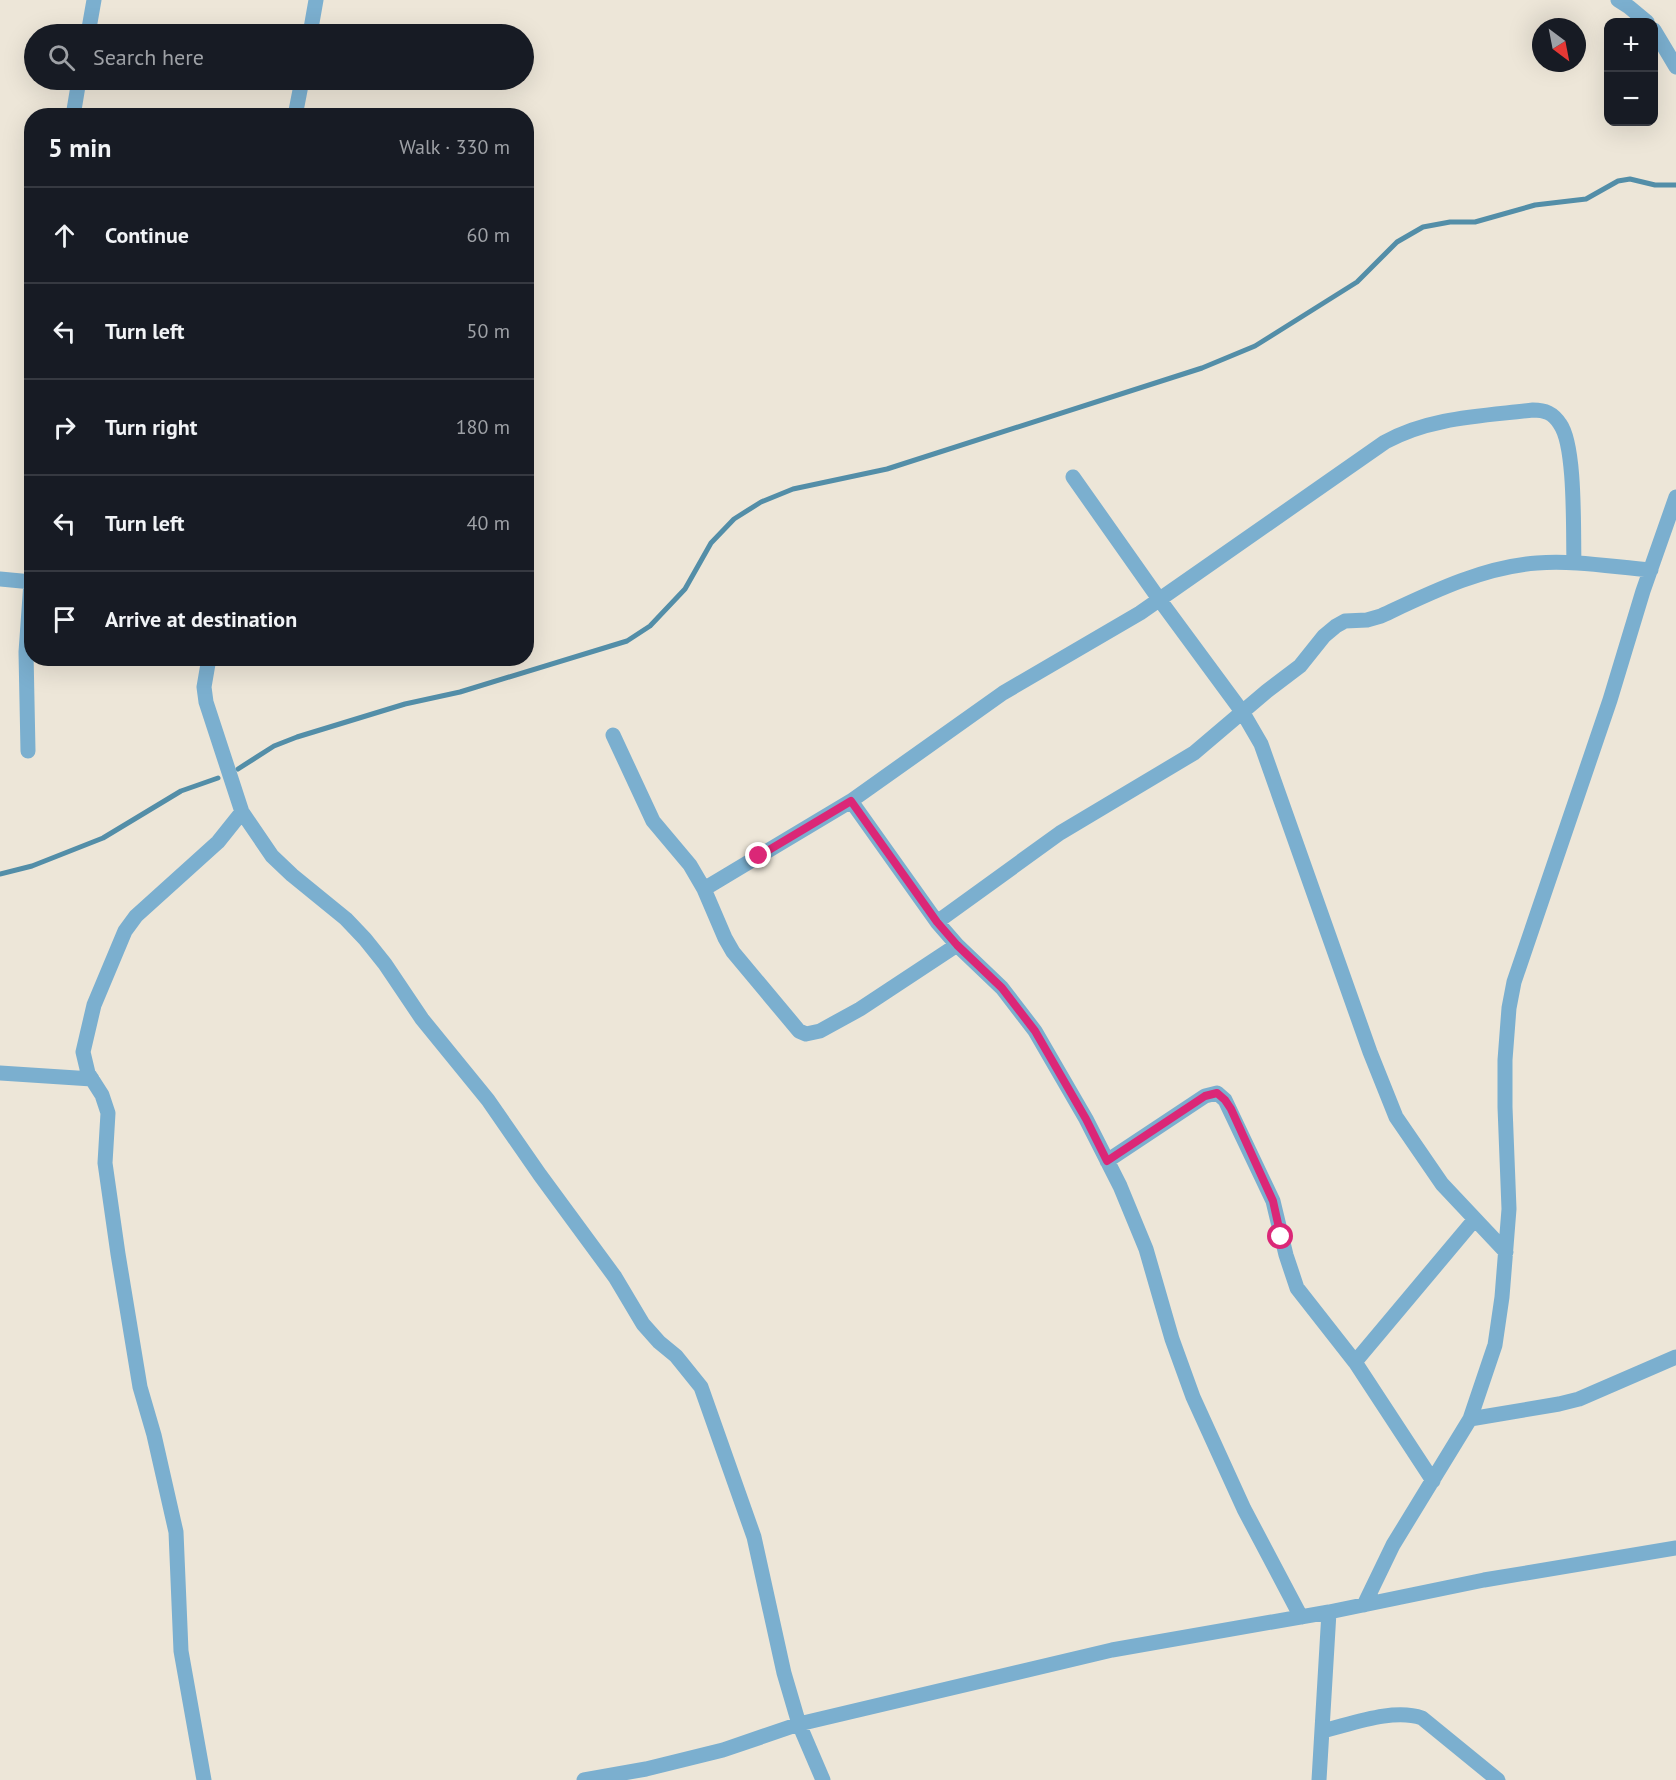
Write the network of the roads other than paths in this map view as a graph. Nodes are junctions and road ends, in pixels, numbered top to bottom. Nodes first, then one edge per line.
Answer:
1 (94, 0) edge
2 (316, 0) edge
3 (1618, 0) edge
4 (1642, 18) edge
5 (90, 24) edge
6 (312, 24) edge
7 (1658, 38) edge
8 (1676, 67) edge
9 (77, 90) edge
10 (300, 90) edge
11 (74, 108) edge
12 (296, 108) edge
13 (1072, 477) dead end
14 (1676, 497) edge
15 (1574, 563) junction
16 (1651, 570) junction
17 (24, 577) edge
18 (0, 579) edge
19 (1159, 599) junction
20 (26, 666) edge
21 (208, 666) edge
22 (1243, 713) junction
23 (614, 735) dead end
24 (28, 751) dead end
25 (851, 801) junction
26 (242, 812) junction
27 (704, 890) junction
28 (937, 922) junction
29 (957, 945) junction
30 (0, 1073) edge
31 (92, 1079) junction
32 (1107, 1161) junction
33 (1475, 1219) junction
34 (1506, 1252) junction
35 (1676, 1357) edge
36 (1355, 1362) junction
37 (1470, 1419) junction
38 (1433, 1481) junction
39 (1676, 1548) edge
40 (1364, 1605) junction
41 (1329, 1612) junction
42 (1300, 1617) junction
43 (799, 1724) junction
44 (1322, 1731) junction
45 (204, 1780) edge
46 (584, 1780) edge
47 (823, 1780) edge
48 (1319, 1780) edge
49 (1498, 1780) edge

1 - 5 street
2 - 6 street
3 - 4 street
7 - 8 street
9 - 11 street
10 - 12 street
13 - 19 street
14 - 16 street
15 - 16 street
15 - 19 street
15 - 22 street
16 - 34 street
17 - 18 street
19 - 22 street
19 - 25 street
20 - 24 street
21 - 26 street
22 - 28 street
22 - 33 street
23 - 27 street
25 - 27 street
25 - 28 street
26 - 31 street
26 - 43 street
27 - 29 street
28 - 29 street
29 - 32 street
30 - 31 street
31 - 45 street
32 - 36 street
32 - 42 street
33 - 34 street
33 - 36 street
34 - 37 street
35 - 37 street
36 - 38 street
37 - 38 street
38 - 40 street
39 - 40 street
40 - 41 street
41 - 42 street
41 - 44 street
42 - 43 street
43 - 46 street
43 - 47 street
44 - 48 street
44 - 49 street

